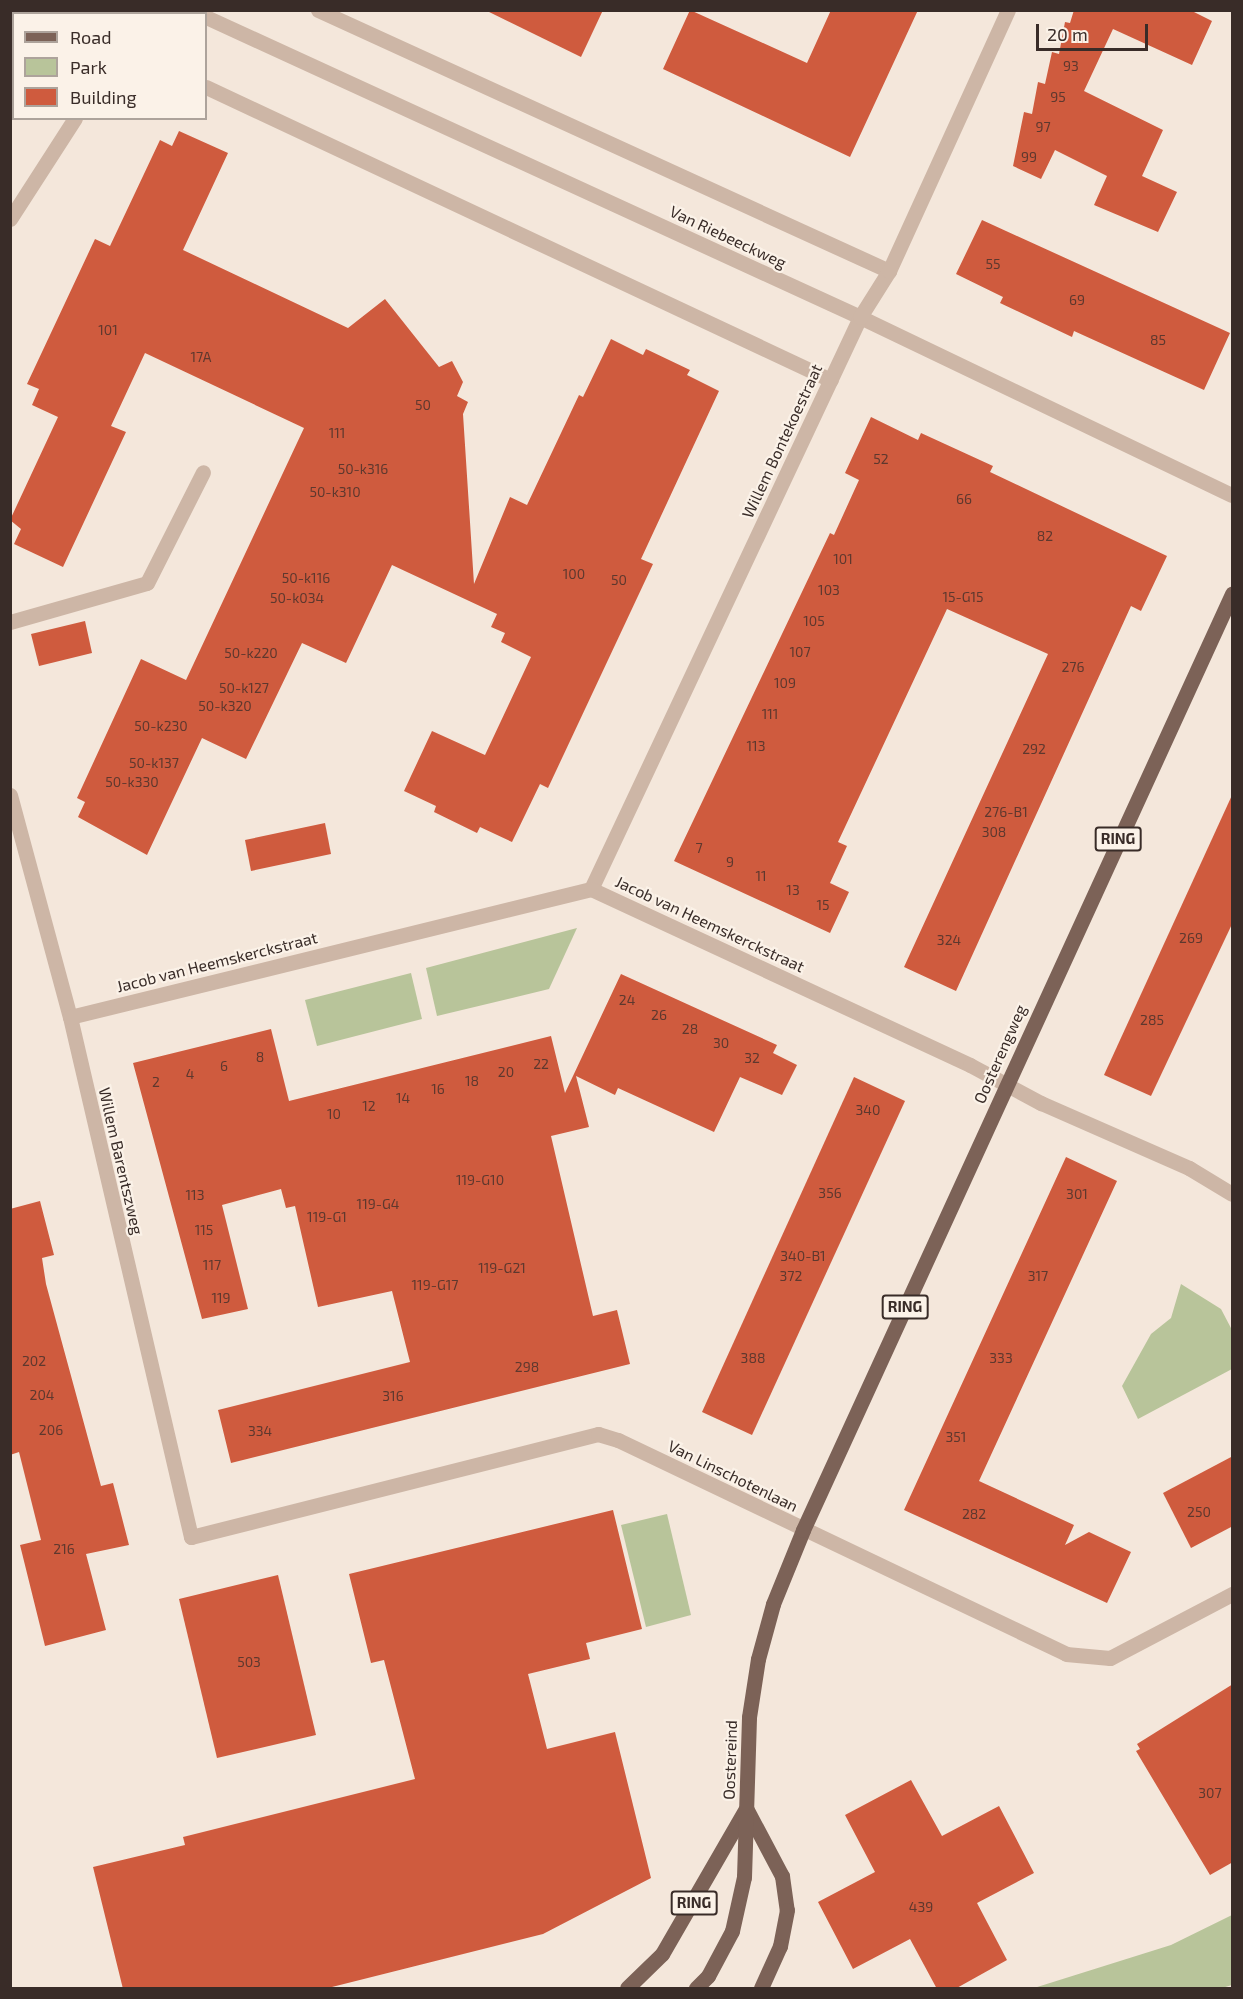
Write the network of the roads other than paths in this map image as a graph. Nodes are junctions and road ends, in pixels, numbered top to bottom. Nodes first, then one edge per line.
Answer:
1 (318, 10) edge
2 (1008, 10) edge
3 (207, 17) edge
4 (207, 87) edge
5 (74, 120) edge
6 (10, 219) edge
7 (889, 271) junction
8 (860, 317) junction
9 (831, 380) junction
10 (203, 472) dead end
11 (1233, 495) edge
12 (1233, 594) edge
13 (10, 622) edge
14 (10, 795) edge
15 (14, 828) edge
16 (591, 889) junction
17 (70, 1017) junction
18 (1006, 1084) junction
19 (1233, 1194) edge
20 (803, 1530) junction
21 (191, 1537) joint
22 (1233, 1594) edge
23 (746, 1808) junction
24 (627, 1989) edge
25 (696, 1989) edge
26 (761, 1989) edge

1 - 7 street
2 - 7 street, Willem Bontekoestraat
3 - 8 street, Van Riebeeckweg
4 - 9 street
5 - 6 street
7 - 8 street, Willem Bontekoestraat
8 - 9 street, Willem Bontekoestraat
8 - 11 street, Van Riebeeckweg
9 - 16 street, Willem Bontekoestraat
10 - 13 street
12 - 18 main road, Oosterengweg / RING
14 - 15 street, Willem Barentszweg
15 - 17 street, Willem Barentszweg
16 - 17 street, Jacob van Heemskerckstraat
16 - 18 street, Jacob van Heemskerckstraat
17 - 21 street, Willem Barentszweg
18 - 19 street, Jacob van Heemskerckstraat
18 - 20 main road, Oosterengweg / RING
20 - 21 street, Van Linschotenlaan
20 - 22 street, Van Linschotenlaan
20 - 23 main road, Oostereind / RING
23 - 24 main road, RING
23 - 25 main road, Oostereind / RING
23 - 26 main road, RING

